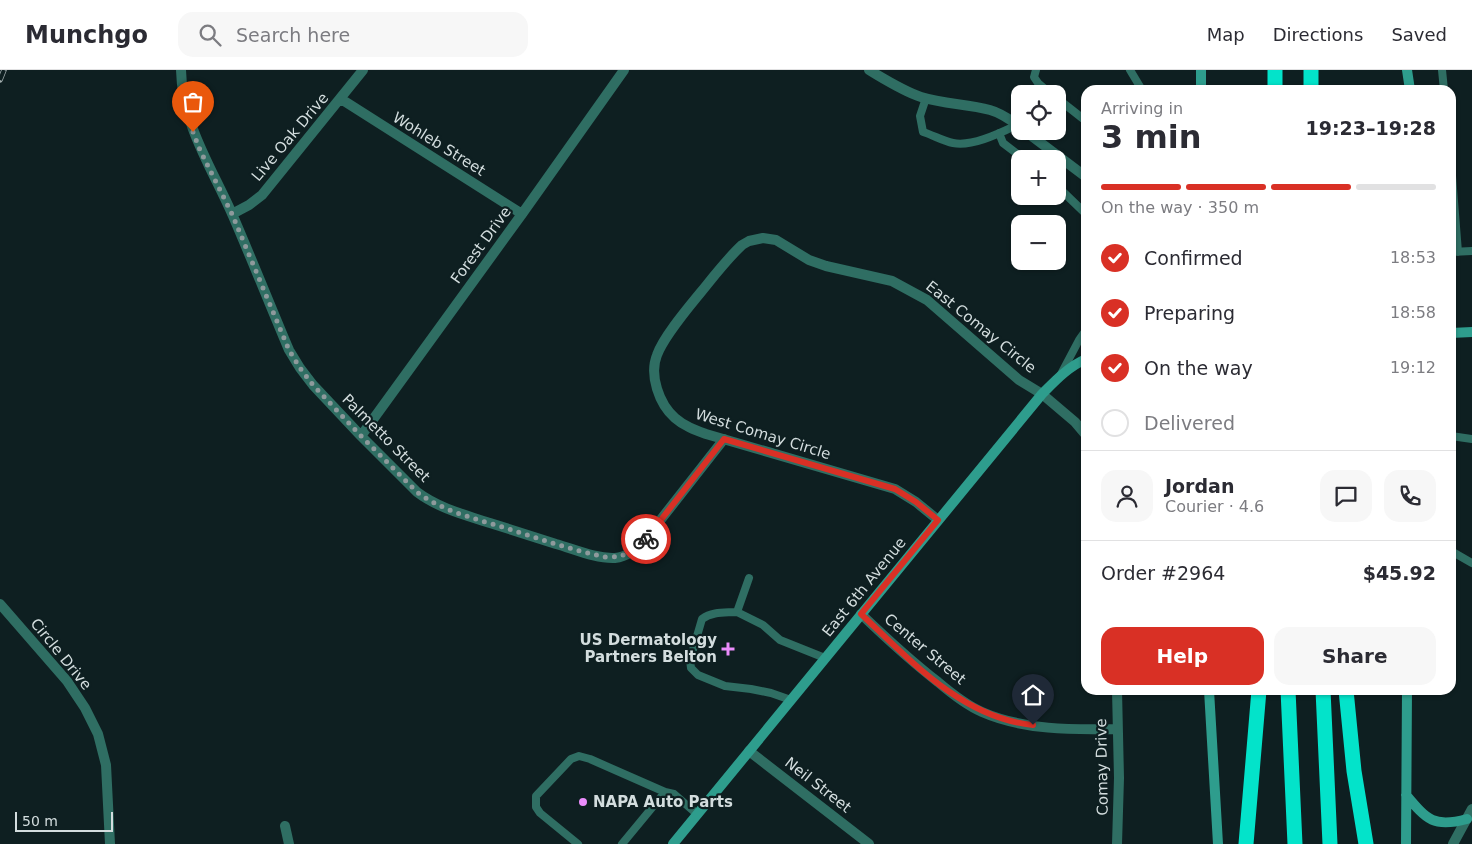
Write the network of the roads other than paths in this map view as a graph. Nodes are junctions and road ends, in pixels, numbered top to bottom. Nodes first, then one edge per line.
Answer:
1 (181, 70) edge
2 (363, 70) edge
3 (624, 70) edge
4 (869, 70) edge
5 (1036, 70) edge
6 (1130, 70) edge
7 (1201, 70) edge
8 (1275, 70) edge
9 (1310, 70) edge
10 (1407, 70) edge
11 (1442, 70) edge
12 (1041, 85) edge
13 (1139, 85) edge
14 (1201, 85) edge
15 (1275, 85) edge
16 (1311, 85) edge
17 (1409, 85) edge
18 (1444, 85) edge
19 (926, 98) junction
20 (341, 100) junction
21 (1066, 105) edge
22 (1081, 117) edge
23 (1011, 121) edge
24 (1011, 131) edge
25 (999, 134) junction
26 (1037, 140) edge
27 (1012, 150) edge
28 (1081, 174) edge
29 (1066, 195) edge
30 (1081, 209) edge
31 (232, 214) junction
32 (522, 214) junction
33 (1472, 251) edge
34 (1456, 252) edge
35 (696, 299) joint
36 (1456, 332) edge
37 (1472, 332) edge
38 (1081, 337) edge
39 (1081, 362) edge
40 (1060, 375) junction
41 (1042, 394) junction
42 (1081, 429) edge
43 (361, 436) junction
44 (1456, 437) edge
45 (724, 439) junction
46 (1472, 439) edge
47 (938, 520) junction
48 (1456, 554) edge
49 (1472, 563) edge
50 (749, 578) dead end
51 (0, 604) edge
52 (737, 612) junction
53 (861, 614) junction
54 (825, 658) junction
55 (1117, 695) edge
56 (1209, 695) edge
57 (1259, 695) edge
58 (1288, 695) edge
59 (1323, 695) edge
60 (1346, 695) edge
61 (1407, 695) edge
62 (791, 700) junction
63 (1117, 729) junction
64 (749, 751) junction
65 (665, 792) junction
66 (1406, 795) junction
67 (1472, 809) edge
68 (697, 814) junction
69 (1467, 818) junction
70 (285, 826) dead end
71 (110, 844) edge
72 (289, 844) edge
73 (578, 844) edge
74 (622, 844) edge
75 (673, 844) edge
76 (869, 844) edge
77 (1118, 844) edge
78 (1218, 844) edge
79 (1246, 844) edge
80 (1295, 844) edge
81 (1330, 844) edge
82 (1366, 844) edge
83 (1406, 844) edge
84 (1453, 844) edge

1 - 31 street, Palmetto Street
2 - 20 street, Live Oak Drive
3 - 32 street, Forest Drive
4 - 19 street
5 - 12 lane
6 - 13 lane
7 - 14 main road
8 - 15 highway
9 - 16 highway
10 - 17 main road
11 - 18 lane
19 - 23 street
19 - 25 lane
20 - 31 street, Live Oak Drive
20 - 32 street, Wohleb Street
21 - 22 lane
24 - 25 lane
25 - 27 lane
26 - 28 street
29 - 30 lane
31 - 43 street, Palmetto Street
32 - 43 street, Forest Drive
33 - 34 lane
35 - 41 street, East Comay Circle
35 - 45 street, West Comay Circle
36 - 37 main road
38 - 40 lane
39 - 40 main road, East 6th Avenue
40 - 41 main road, East 6th Avenue
41 - 42 street
41 - 47 main road, East 6th Avenue
43 - 45 street, Palmetto Street
44 - 46 lane
45 - 47 street, West Comay Circle
47 - 53 main road, East 6th Avenue
48 - 49 lane
50 - 52 lane
51 - 71 street, Circle Drive
52 - 54 lane
52 - 62 lane
53 - 54 main road, East 6th Avenue
53 - 63 street, Center Street
54 - 62 main road, East 6th Avenue
55 - 63 street, Comay Drive
56 - 78 main road
57 - 79 highway
58 - 80 highway
59 - 81 highway
60 - 82 highway
61 - 66 main road
62 - 64 main road, East 6th Avenue
63 - 77 street, Comay Drive
64 - 68 main road, East 6th Avenue
64 - 76 street, Neil Street
65 - 68 lane
65 - 73 lane
65 - 74 lane
66 - 69 main road
66 - 83 main road
67 - 69 street
68 - 75 main road, East 6th Avenue
69 - 84 street
70 - 72 street

